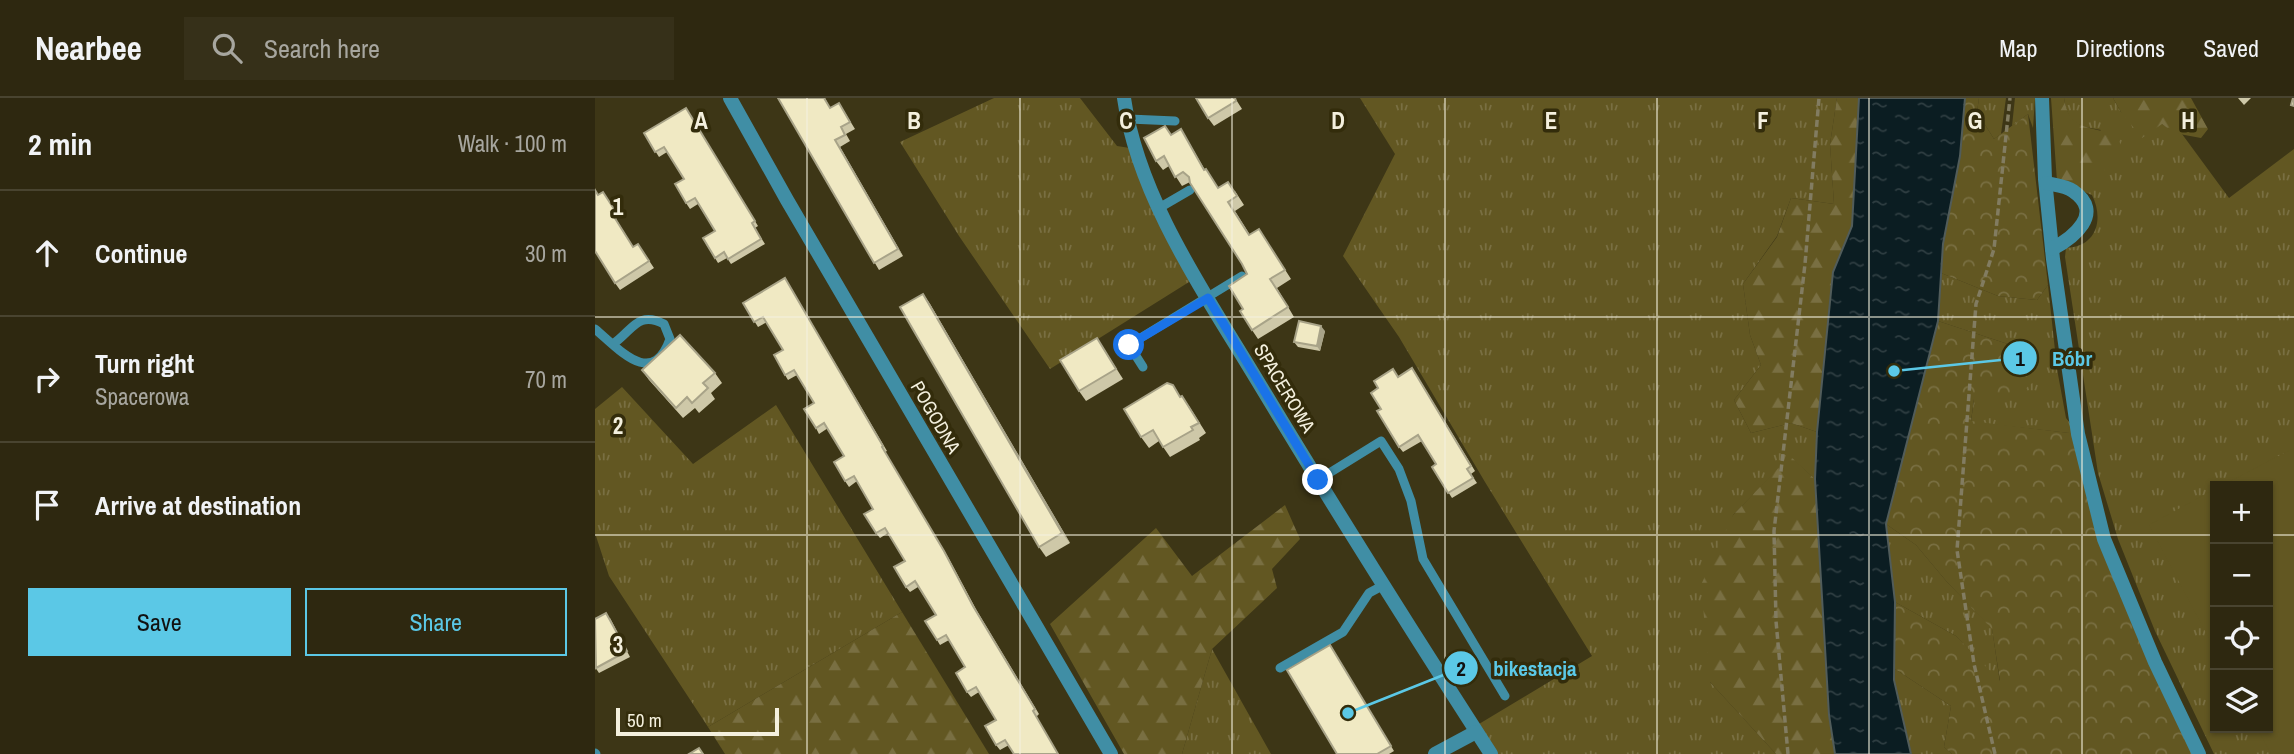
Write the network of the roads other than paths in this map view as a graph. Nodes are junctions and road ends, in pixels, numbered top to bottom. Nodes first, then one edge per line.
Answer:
1 (730, 98) edge
2 (1125, 98) edge
3 (2042, 98) edge
4 (1129, 119) junction
5 (1175, 121) dead end
6 (2046, 183) junction
7 (1190, 190) edge
8 (1159, 208) junction
9 (2052, 250) junction
10 (1242, 276) edge
11 (1208, 298) junction
12 (595, 329) edge
13 (613, 344) junction
14 (1143, 367) dead end
15 (1318, 480) junction
16 (1382, 586) junction
17 (1280, 668) dead end
18 (1504, 696) dead end
19 (1476, 732) junction
20 (1111, 754) edge
21 (1435, 754) edge
22 (1491, 754) edge
23 (2199, 754) edge

1 - 20 street, POGODNA
2 - 4 street, SPACEROWA
3 - 6 street
4 - 5 lane
4 - 8 street, SPACEROWA
6 - 9 street
6 - 9 street
7 - 8 lane
8 - 11 street, SPACEROWA
9 - 23 street
10 - 11 lane
11 - 14 lane
11 - 15 street, SPACEROWA
12 - 13 lane
13 - 13 lane
15 - 16 street, SPACEROWA
15 - 18 lane
16 - 17 lane
16 - 19 street, SPACEROWA
19 - 21 street
19 - 22 street, SPACEROWA

